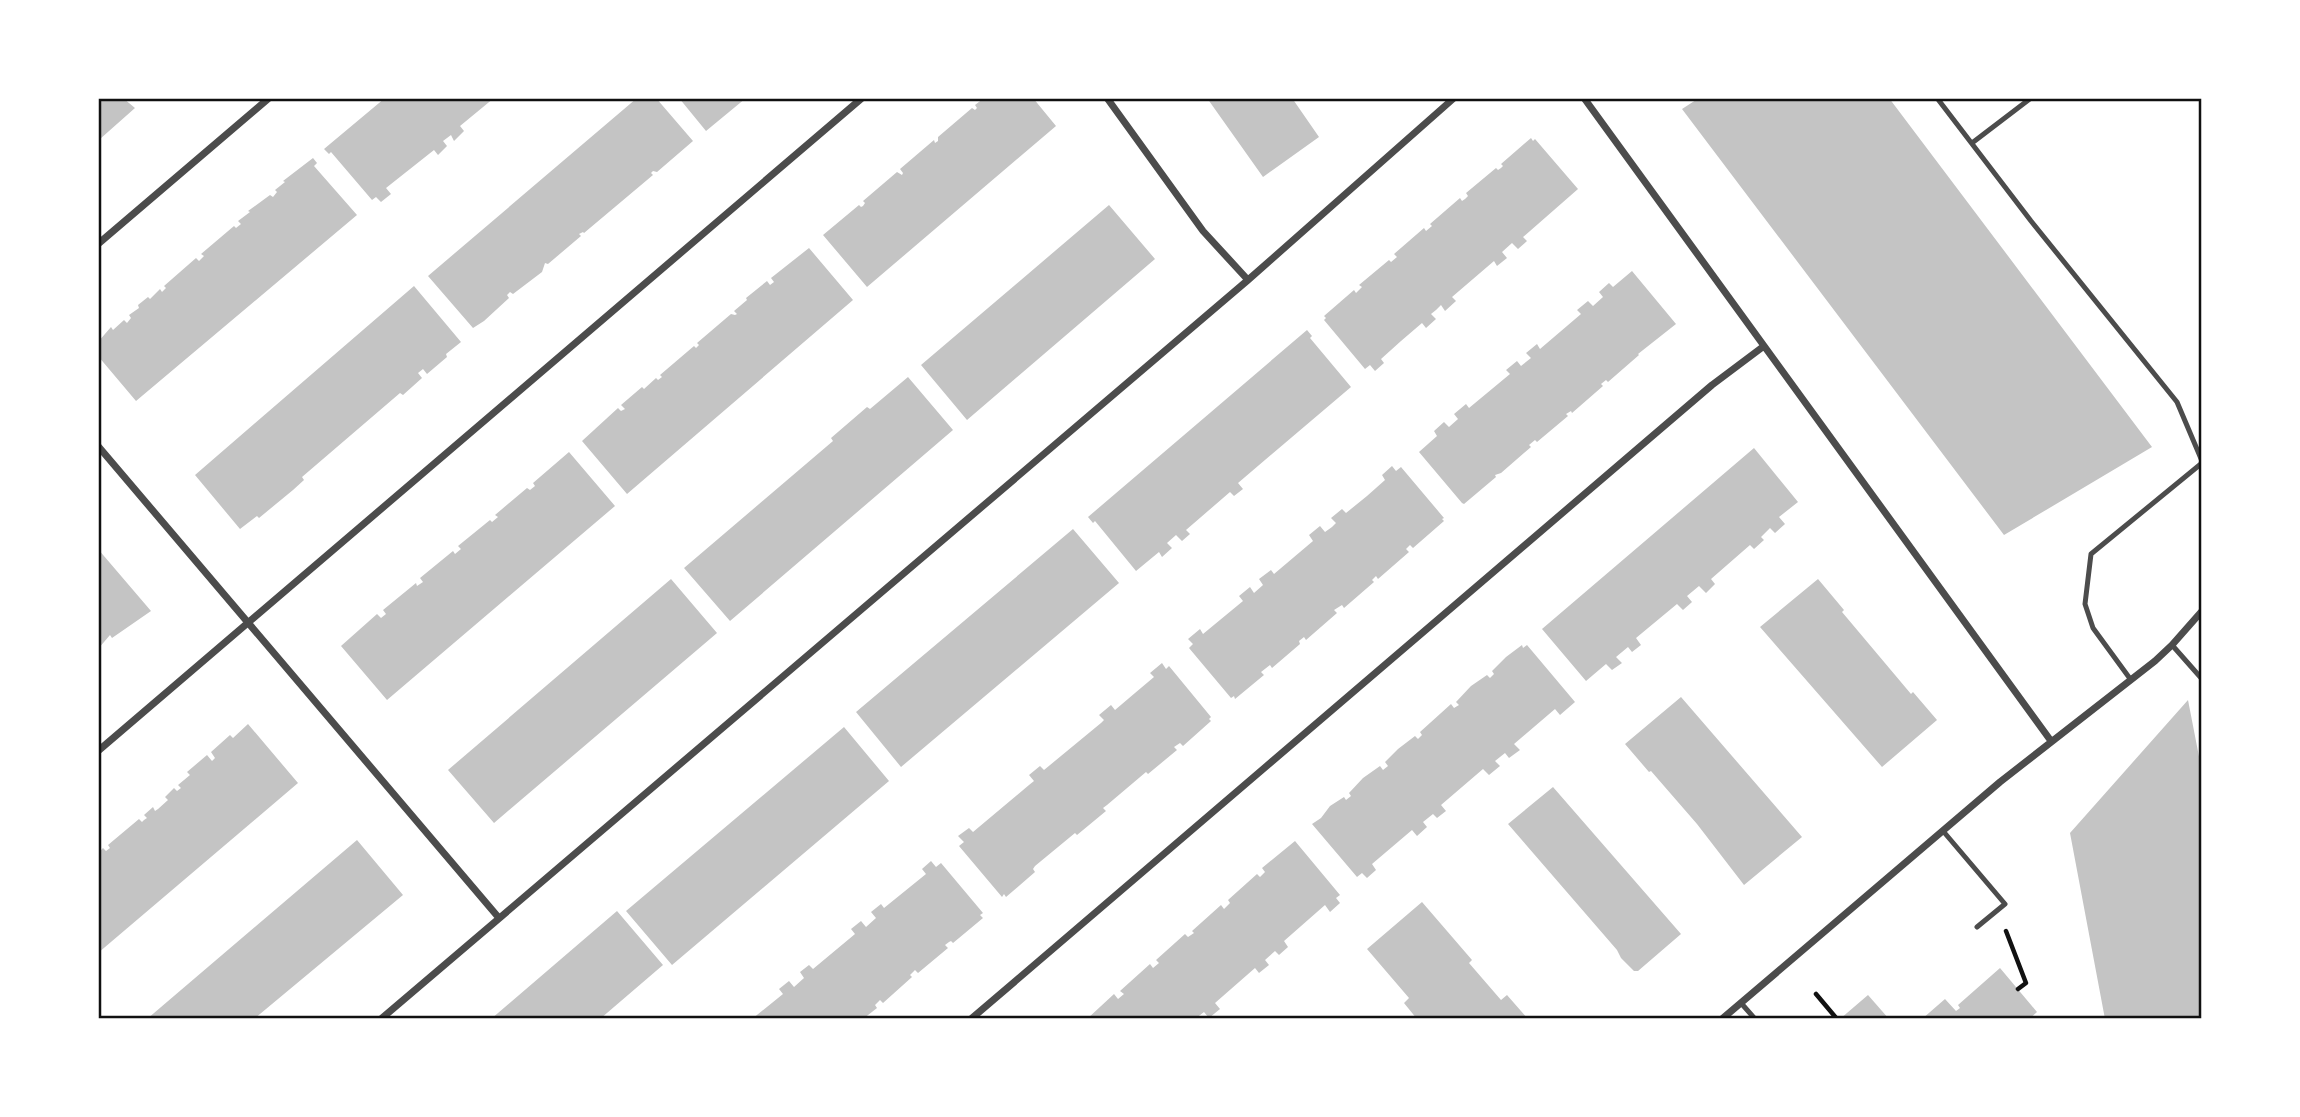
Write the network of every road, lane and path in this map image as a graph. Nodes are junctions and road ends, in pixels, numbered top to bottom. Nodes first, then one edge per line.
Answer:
1 (269, 98) edge
2 (862, 98) edge
3 (1107, 98) edge
4 (1454, 98) edge
5 (1584, 98) edge
6 (1937, 98) edge
7 (2031, 98) edge
8 (1972, 143) junction
9 (98, 244) edge
10 (1248, 280) junction
11 (1764, 346) junction
12 (98, 446) edge
13 (2202, 462) edge
14 (2202, 611) edge
15 (247, 623) junction
16 (2172, 645) junction
17 (2202, 679) edge
18 (2131, 680) junction
19 (2051, 741) junction
20 (98, 751) edge
21 (1942, 831) junction
22 (499, 918) junction
23 (2003, 921) dead end
24 (1976, 927) dead end
25 (2018, 989) dead end
26 (1816, 994) dead end
27 (1741, 1003) junction
28 (381, 1019) edge
29 (971, 1019) edge
30 (1723, 1019) edge
31 (1755, 1019) edge
32 (1836, 1019) edge

1 - 9 street
2 - 15 street
3 - 10 street
4 - 10 street
5 - 11 street
6 - 8 lane
7 - 8 lane
8 - 13 lane
10 - 22 street
11 - 19 street
11 - 29 street
12 - 15 street
13 - 18 lane
14 - 16 street
15 - 20 street
15 - 22 street
16 - 17 lane
16 - 18 street
18 - 19 street
19 - 21 street
21 - 24 lane
21 - 27 street
22 - 28 street
23 - 25 path
26 - 32 path
27 - 30 street
27 - 31 lane

